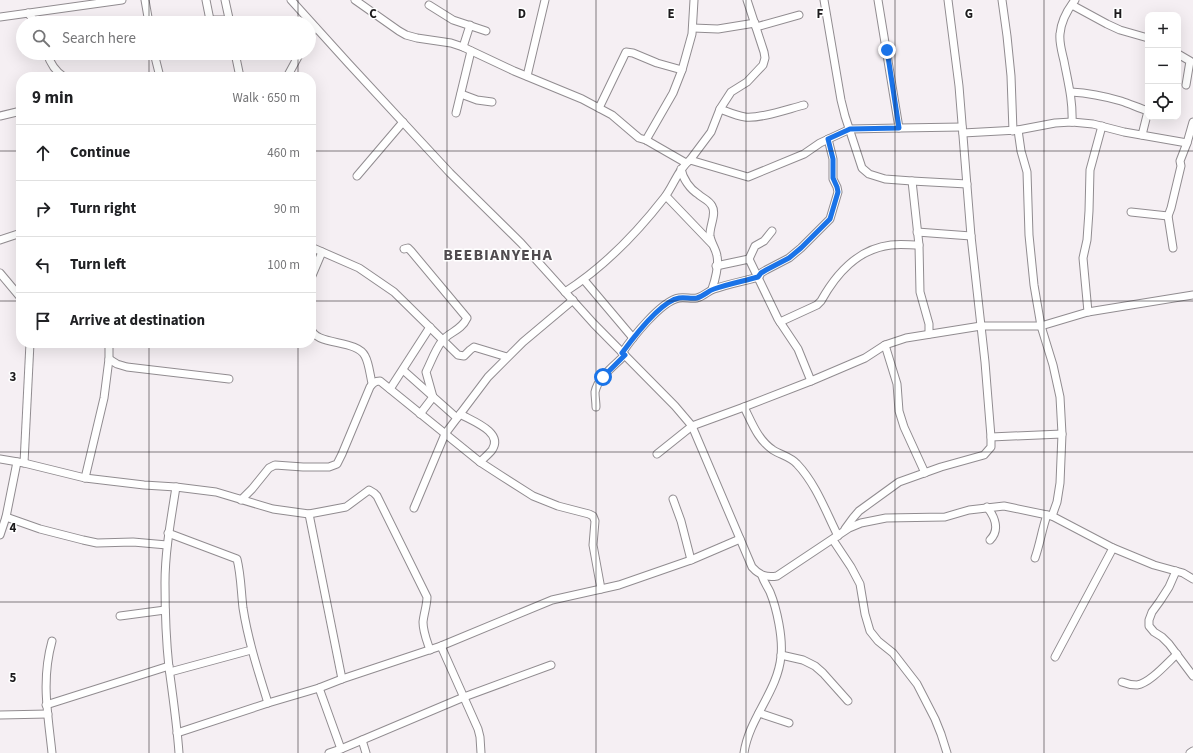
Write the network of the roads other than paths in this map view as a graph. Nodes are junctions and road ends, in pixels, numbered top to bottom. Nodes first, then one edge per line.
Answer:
1 (122, 0) edge
2 (145, 0) edge
3 (206, 0) edge
4 (225, 0) edge
5 (291, 0) edge
6 (355, 0) edge
7 (545, 0) edge
8 (694, 0) edge
9 (748, 0) edge
10 (824, 0) edge
11 (878, 0) edge
12 (948, 0) edge
13 (1002, 0) edge
14 (1073, 2) edge
15 (429, 5) dead end
16 (28, 13) junction
17 (799, 15) dead end
18 (30, 16) edge
19 (148, 16) edge
20 (209, 16) edge
21 (228, 16) edge
22 (305, 16) edge
23 (0, 17) edge
24 (470, 25) junction
25 (755, 25) junction
26 (316, 28) edge
27 (693, 28) junction
28 (486, 31) dead end
29 (1145, 37) edge
30 (463, 47) junction
31 (471, 51) junction
32 (1181, 56) edge
33 (49, 60) edge
34 (156, 60) edge
35 (236, 60) edge
36 (296, 60) edge
37 (682, 70) junction
38 (58, 72) edge
39 (159, 72) edge
40 (239, 72) edge
41 (290, 72) edge
42 (527, 76) junction
43 (1186, 85) dead end
44 (1071, 92) junction
45 (462, 94) junction
46 (492, 102) dead end
47 (804, 105) dead end
48 (599, 108) junction
49 (720, 110) junction
50 (16, 112) edge
51 (456, 112) dead end
52 (0, 116) edge
53 (403, 122) junction
54 (1072, 122) junction
55 (1193, 122) edge
56 (1102, 126) junction
57 (899, 128) junction
58 (850, 129) junction
59 (962, 130) junction
60 (1016, 131) junction
61 (1142, 135) junction
62 (828, 139) junction
63 (646, 140) junction
64 (1187, 142) junction
65 (685, 164) junction
66 (357, 176) dead end
67 (912, 181) junction
68 (966, 184) junction
69 (666, 196) junction
70 (1131, 212) dead end
71 (1168, 216) junction
72 (772, 231) dead end
73 (917, 232) junction
74 (16, 235) edge
75 (970, 236) junction
76 (0, 240) edge
77 (919, 245) junction
78 (714, 246) junction
79 (404, 248) dead end
80 (1173, 248) dead end
81 (316, 249) edge
82 (322, 252) junction
83 (749, 259) junction
84 (316, 266) edge
85 (716, 266) junction
86 (0, 273) edge
87 (758, 277) junction
88 (584, 280) junction
89 (712, 289) junction
90 (16, 292) edge
91 (565, 292) junction
92 (1193, 295) edge
93 (572, 300) junction
94 (1088, 312) junction
95 (780, 322) junction
96 (981, 326) junction
97 (1041, 326) junction
98 (430, 327) junction
99 (929, 334) junction
100 (316, 336) edge
101 (633, 338) junction
102 (443, 340) junction
103 (885, 345) junction
104 (30, 348) edge
105 (108, 348) edge
106 (623, 354) junction
107 (507, 357) junction
108 (109, 359) junction
109 (403, 370) junction
110 (229, 379) dead end
111 (811, 381) junction
112 (372, 383) junction
113 (390, 389) junction
114 (434, 397) junction
115 (744, 407) junction
116 (596, 408) dead end
117 (420, 414) junction
118 (459, 416) junction
119 (692, 426) junction
120 (445, 434) junction
121 (1062, 434) junction
122 (991, 437) junction
123 (657, 454) dead end
124 (0, 458) edge
125 (20, 462) junction
126 (480, 462) junction
127 (925, 473) junction
128 (86, 478) junction
129 (176, 487) junction
130 (673, 499) dead end
131 (241, 500) junction
132 (986, 507) junction
133 (414, 508) dead end
134 (308, 514) junction
135 (1050, 515) junction
136 (6, 517) junction
137 (168, 533) junction
138 (0, 536) edge
139 (838, 536) junction
140 (740, 539) junction
141 (990, 540) dead end
142 (166, 545) junction
143 (1114, 548) junction
144 (1035, 558) dead end
145 (691, 560) junction
146 (1176, 571) junction
147 (762, 576) junction
148 (1193, 579) edge
149 (601, 589) junction
150 (166, 610) junction
151 (120, 616) dead end
152 (52, 641) dead end
153 (441, 646) junction
154 (251, 650) junction
155 (430, 650) junction
156 (1177, 654) junction
157 (781, 655) junction
158 (1055, 657) dead end
159 (551, 665) dead end
160 (170, 669) junction
161 (1193, 676) edge
162 (342, 679) junction
163 (1122, 682) dead end
164 (319, 688) junction
165 (464, 697) junction
166 (848, 701) dead end
167 (268, 703) junction
168 (46, 705) junction
169 (759, 713) junction
170 (48, 714) junction
171 (0, 715) edge
172 (789, 723) dead end
173 (177, 733) junction
174 (362, 740) junction
175 (1193, 751) edge
176 (337, 752) edge
177 (52, 753) edge
178 (178, 753) edge
179 (366, 753) edge
180 (481, 753) edge
181 (744, 753) edge
182 (947, 753) edge
183 (1190, 753) edge

1 - 16 street
2 - 19 street
3 - 20 street
4 - 21 street
5 - 22 street
6 - 30 street
7 - 42 street
8 - 27 street
9 - 25 street
10 - 58 street
11 - 57 street
12 - 59 street
13 - 60 street
14 - 29 street
14 - 44 street
15 - 24 street
16 - 18 street
16 - 23 street
17 - 25 street
24 - 28 street
24 - 30 street
25 - 27 street
25 - 49 street
26 - 53 street
27 - 37 street
30 - 31 street
31 - 42 street
31 - 45 street
32 - 43 street
33 - 38 street
34 - 39 street
35 - 40 street
36 - 41 street
37 - 48 street
37 - 63 street
42 - 48 street
44 - 54 street
44 - 61 street
45 - 46 street
45 - 51 street
47 - 49 street
48 - 63 street
49 - 65 street
50 - 52 street
53 - 66 street
53 - 91 street
54 - 56 street
54 - 60 street
55 - 64 street
56 - 61 street
56 - 94 street
57 - 58 street
57 - 59 street
58 - 62 street
58 - 67 street
59 - 60 street
59 - 68 street
60 - 97 street
61 - 64 street
62 - 65 street
62 - 87 street
63 - 65 street
64 - 71 street
65 - 69 street
65 - 78 street
67 - 68 street
67 - 73 street
68 - 75 street
69 - 78 street
69 - 88 street
70 - 71 street
71 - 80 street
72 - 83 street
73 - 75 street
73 - 77 street
74 - 76 street
75 - 96 street
77 - 95 street
77 - 99 street
78 - 85 street
79 - 102 street
81 - 82 street
82 - 84 street
82 - 98 street
83 - 85 street
83 - 87 street
85 - 89 street
86 - 90 street
87 - 89 street
87 - 95 street
88 - 91 street
88 - 101 street
89 - 101 street
91 - 93 street
92 - 94 street
93 - 106 street
93 - 107 street
94 - 97 street
95 - 111 street
96 - 97 street
96 - 99 street
96 - 122 street
97 - 121 street
98 - 102 street
98 - 109 street
99 - 103 street
100 - 112 street
101 - 106 street
102 - 107 street
102 - 114 street
103 - 111 street
103 - 127 street
104 - 125 street
105 - 108 street
106 - 116 street
106 - 119 street
107 - 118 street
108 - 110 street
108 - 128 street
109 - 113 street
109 - 114 street
111 - 115 street
112 - 113 street
112 - 131 street
113 - 117 street
114 - 117 street
114 - 118 street
115 - 119 street
115 - 139 street
117 - 120 street
118 - 120 street
118 - 126 street
119 - 123 street
119 - 140 street
120 - 126 street
120 - 133 street
121 - 122 street
121 - 135 street
122 - 127 street
124 - 125 street
125 - 128 street
125 - 136 street
126 - 149 street
127 - 139 street
128 - 129 street
129 - 131 street
129 - 137 street
130 - 145 street
131 - 134 street
132 - 135 street
132 - 139 street
132 - 141 street
134 - 155 street
134 - 162 street
135 - 143 street
135 - 144 street
136 - 138 street
136 - 142 street
137 - 142 street
137 - 154 street
139 - 147 street
139 - 182 street
140 - 145 street
140 - 147 street
142 - 150 street
143 - 146 street
143 - 158 street
145 - 149 street
146 - 148 street
146 - 156 street
147 - 157 street
149 - 153 street
150 - 151 street
150 - 160 street
152 - 168 street
153 - 155 street
153 - 165 street
154 - 160 street
154 - 167 street
155 - 162 street
156 - 161 street
156 - 163 street
157 - 166 street
157 - 169 street
159 - 165 street
160 - 168 street
160 - 173 street
162 - 164 street
164 - 167 street
164 - 176 street
165 - 174 street
165 - 180 street
167 - 173 street
168 - 170 street
169 - 172 street
169 - 181 street
170 - 171 street
170 - 177 street
173 - 178 street
174 - 176 street
174 - 179 street
175 - 183 street

